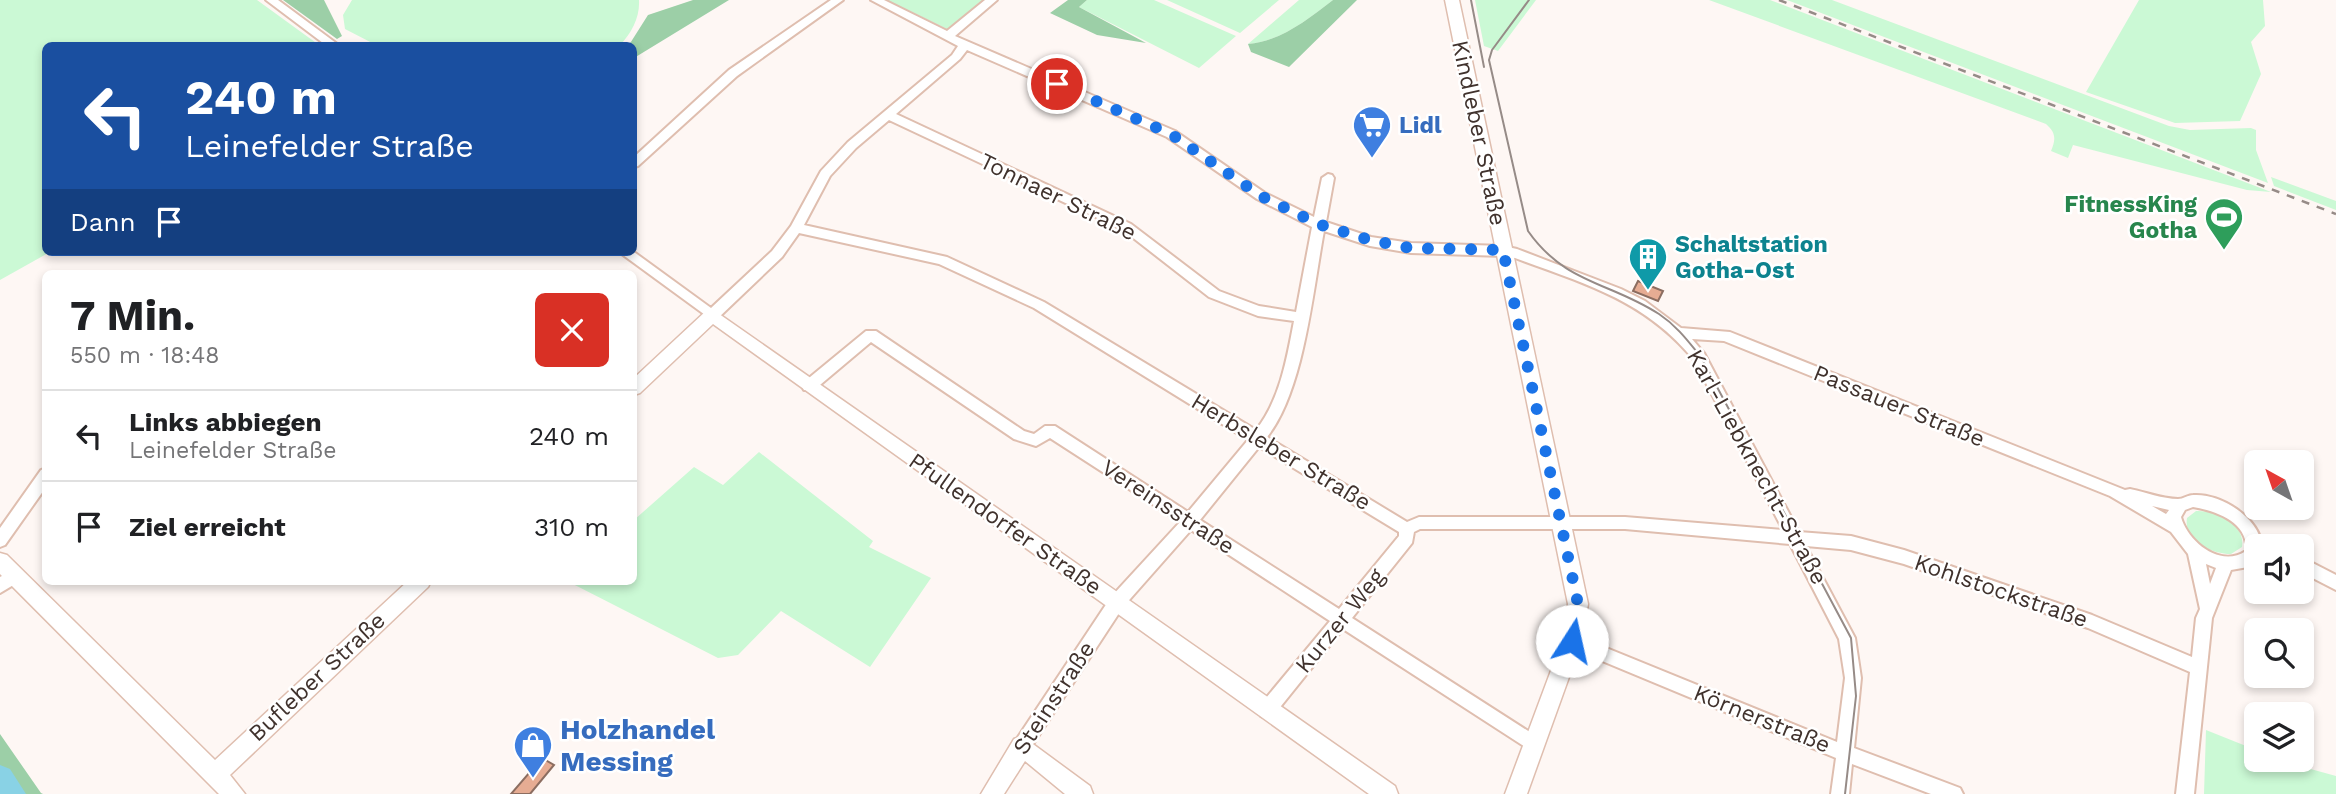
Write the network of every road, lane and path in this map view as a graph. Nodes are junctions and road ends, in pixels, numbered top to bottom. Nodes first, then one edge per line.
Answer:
1 (271, 0) edge
2 (838, 0) edge
3 (876, 0) edge
4 (992, 0) edge
5 (1452, 0) edge
6 (948, 36) junction
7 (329, 42) edge
8 (965, 45) junction
9 (887, 115) junction
10 (637, 160) edge
11 (1328, 178) dead end
12 (1318, 224) junction
13 (796, 228) junction
14 (1503, 250) junction
15 (631, 256) edge
16 (712, 315) junction
17 (1300, 317) junction
18 (1681, 332) junction
19 (637, 385) edge
20 (808, 386) junction
21 (1260, 438) junction
22 (42, 480) edge
23 (2115, 492) junction
24 (2180, 506) junction
25 (1190, 522) junction
26 (1562, 525) junction
27 (2175, 527) junction
28 (1406, 529) junction
29 (2251, 534) edge
30 (0, 540) edge
31 (1797, 540) junction
32 (2195, 550) junction
33 (0, 561) edge
34 (2244, 561) edge
35 (2226, 563) junction
36 (2314, 571) edge
37 (2314, 576) edge
38 (8, 581) edge
39 (2336, 584) edge
40 (417, 585) edge
41 (1117, 602) junction
42 (2207, 607) junction
43 (1343, 619) junction
44 (1572, 641) junction
45 (2199, 668) junction
46 (1267, 710) junction
47 (1533, 744) junction
48 (1022, 746) junction
49 (1846, 753) junction
50 (214, 775) junction
51 (234, 794) edge
52 (992, 794) edge
53 (1082, 794) edge
54 (1387, 794) edge
55 (1516, 794) edge
56 (1840, 794) edge
57 (1954, 794) edge
58 (2185, 794) edge

1 - 7 street
2 - 10 street
3 - 6 street
4 - 6 street
5 - 14 main road, Kindleber Straße
6 - 8 street
8 - 9 street
8 - 12 street
9 - 13 street
9 - 17 street, Tonnaer Straße
11 - 12 street, Steinstraße
12 - 14 street
12 - 17 street, Steinstraße
13 - 16 street
13 - 21 street, Herbsleber Straße
14 - 18 street, Karl-Liebknecht-Straße
14 - 26 main road, Kindleber Straße
15 - 16 street, Pfullendorfer Straße
16 - 19 main road
16 - 20 main road, Pfullendorfer Straße
17 - 21 street, Steinstraße
18 - 23 street, Passauer Straße
18 - 31 street, Karl-Liebknecht-Straße
20 - 25 street, Vereinsstraße
20 - 41 main road, Pfullendorfer Straße
21 - 25 street, Steinstraße
21 - 28 street, Herbsleber Straße
22 - 30 street
23 - 24 street, Passauer Straße
23 - 27 street, Passauer Straße
24 - 27 street
24 - 29 street, Passauer Straße
25 - 41 street, Steinstraße
25 - 43 street, Vereinsstraße
26 - 28 street
26 - 31 street
26 - 44 main road, Kindleber Straße
27 - 32 street, Passauer Straße
28 - 43 street, Kurzer Weg
31 - 45 street, Kohlstockstraße
31 - 49 street, Karl-Liebknecht-Straße
32 - 35 street
32 - 42 street
33 - 38 main road
34 - 35 street
35 - 42 street
36 - 39 street
37 - 39 street
38 - 50 main road
40 - 50 main road, Bufleber Straße
41 - 46 main road, Pfullendorfer Straße
41 - 48 street, Steinstraße
42 - 45 street
43 - 46 street, Kurzer Weg
43 - 47 street, Vereinsstraße
44 - 47 main road, Kindleber Straße
44 - 49 street, Körnerstraße
45 - 58 street
46 - 54 main road, Pfullendorfer Straße
47 - 55 main road, Kindleber Straße
48 - 52 main road, Steinstraße
48 - 53 main road
49 - 56 street, Karl-Liebknecht-Straße
49 - 57 street, Körnerstraße
50 - 51 main road

